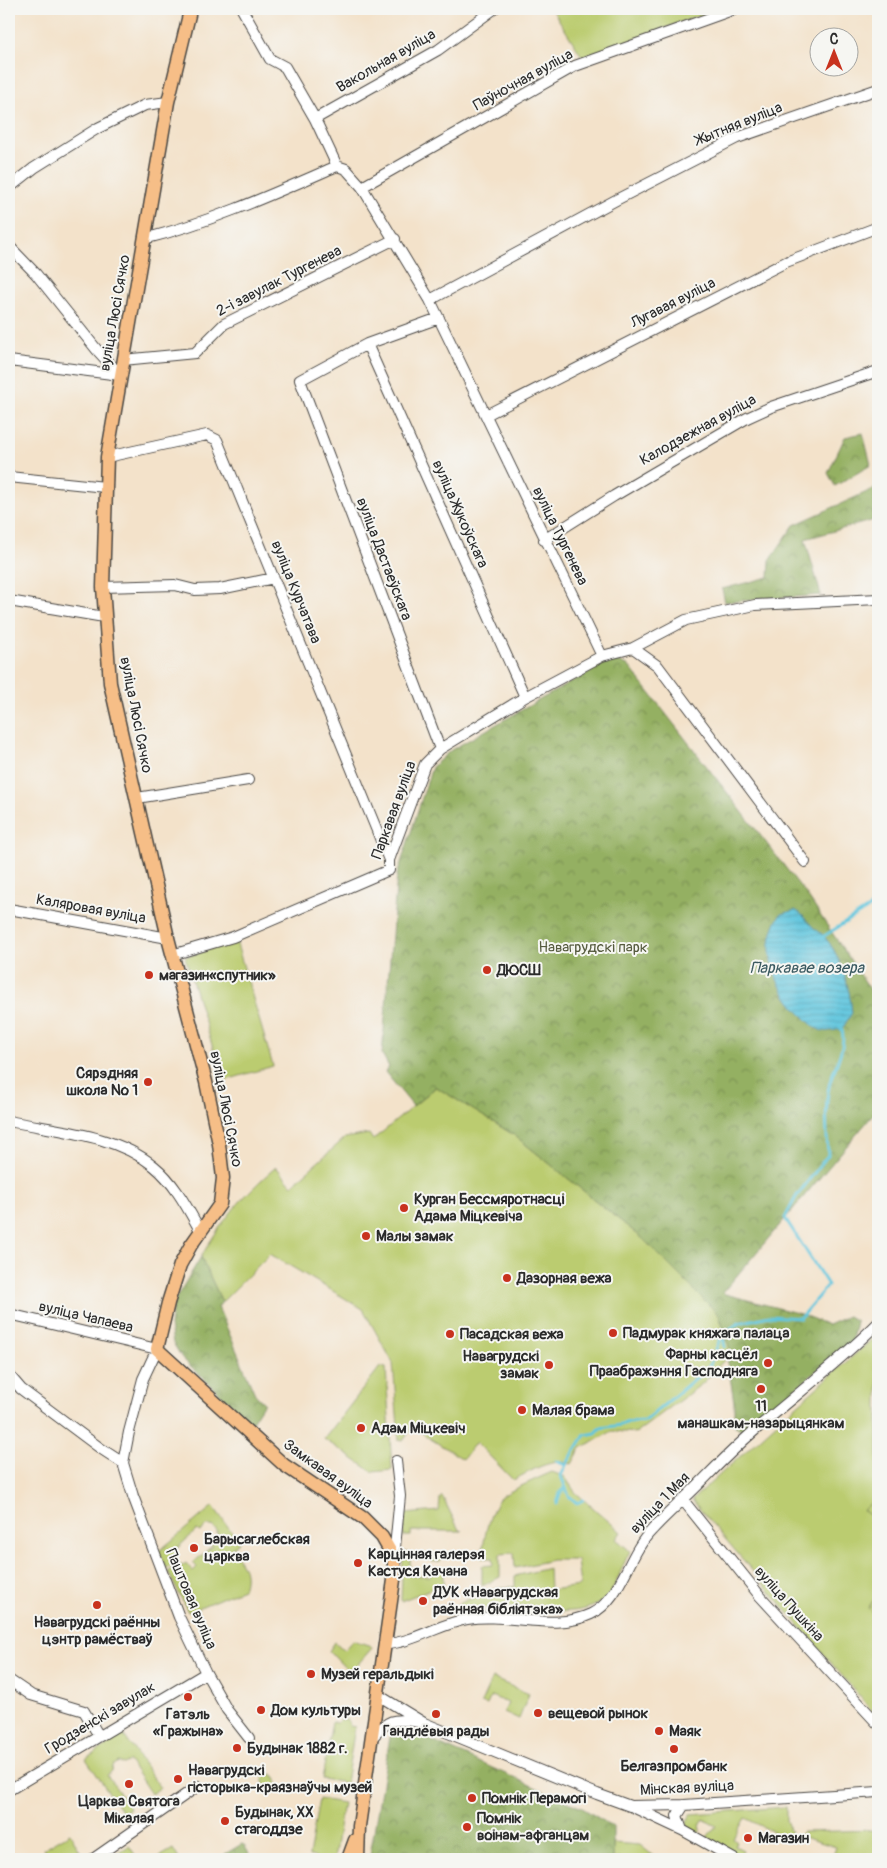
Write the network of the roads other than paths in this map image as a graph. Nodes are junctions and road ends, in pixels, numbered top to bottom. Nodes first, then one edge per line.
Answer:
1 (242, 9) edge
2 (494, 9) edge
3 (735, 9) edge
4 (192, 11) edge
5 (878, 89) edge
6 (168, 102) junction
7 (315, 119) junction
8 (336, 166) junction
9 (362, 187) junction
10 (9, 188) edge
11 (878, 227) edge
12 (144, 239) junction
13 (395, 239) junction
14 (9, 246) edge
15 (430, 300) junction
16 (439, 318) junction
17 (367, 344) junction
18 (123, 360) junction
19 (9, 361) edge
20 (878, 370) edge
21 (120, 375) junction
22 (486, 415) junction
23 (107, 457) junction
24 (9, 477) edge
25 (105, 487) junction
26 (544, 540) junction
27 (274, 578) junction
28 (103, 587) junction
29 (878, 599) edge
30 (9, 601) edge
31 (104, 617) junction
32 (633, 648) junction
33 (602, 656) junction
34 (525, 697) junction
35 (440, 749) junction
36 (248, 780) dead end
37 (137, 798) junction
38 (390, 860) junction
39 (806, 862) dead end
40 (9, 909) edge
41 (168, 938) junction
42 (172, 955) junction
43 (9, 1121) edge
44 (201, 1232) junction
45 (9, 1314) edge
46 (878, 1323) edge
47 (156, 1349) junction
48 (9, 1375) edge
49 (396, 1461) dead end
50 (123, 1462) junction
51 (683, 1500) junction
52 (394, 1558) junction
53 (385, 1644) junction
54 (206, 1673) junction
55 (9, 1680) edge
56 (378, 1695) junction
57 (424, 1723) junction
58 (878, 1724) edge
59 (99, 1736) junction
60 (249, 1738) dead end
61 (372, 1738) junction
62 (198, 1786) dead end
63 (9, 1790) edge
64 (878, 1792) edge
65 (684, 1805) junction
66 (630, 1806) junction
67 (359, 1826) junction
68 (682, 1830) junction
69 (93, 1859) edge
70 (348, 1859) edge
71 (358, 1859) edge
72 (734, 1859) edge

1 - 7 street
2 - 7 street, Вакольная вуліца
3 - 9 street, Паўночная вуліца
4 - 6 main road, вуліца Люсі Сячко
5 - 15 street, Жытняя вуліца
6 - 10 street
6 - 12 main road, вуліца Люсі Сячко
7 - 8 street
8 - 9 street, вуліца Тургенева
8 - 12 street
9 - 13 street, вуліца Тургенева
11 - 22 street, Лугавая вуліца
12 - 18 main road, вуліца Люсі Сячко
13 - 15 street, вуліца Тургенева
13 - 18 street, 2-і завулак Тургенева
14 - 21 street
15 - 16 street, вуліца Тургенева
16 - 17 street
16 - 22 street, вуліца Тургенева
17 - 34 street, вуліца Жукоўскага
17 - 35 street, вуліца Дастаеўскага
18 - 21 main road, вуліца Люсі Сячко
19 - 21 street
20 - 26 street, Калодзежная вуліца
21 - 23 main road, вуліца Люсі Сячко
22 - 26 street, вуліца Тургенева
23 - 25 main road, вуліца Люсі Сячко
23 - 27 street, вуліца Курчатава
24 - 25 street
25 - 28 main road, вуліца Люсі Сячко
26 - 33 street, вуліца Тургенева
27 - 28 street
27 - 38 street, вуліца Курчатава
28 - 31 main road, вуліца Люсі Сячко
29 - 32 street
30 - 31 street
31 - 37 main road, вуліца Люсі Сячко
32 - 33 street
32 - 39 street
33 - 34 street, Паркавая вуліца
34 - 35 street, Паркавая вуліца
35 - 38 street, Паркавая вуліца
36 - 37 street
37 - 41 main road, вуліца Люсі Сячко
38 - 42 street, Паркавая вуліца
40 - 41 street, Каляровая вуліца
41 - 42 main road, вуліца Люсі Сячко
42 - 44 main road, вуліца Люсі Сячко
43 - 44 street
44 - 47 main road, вуліца Люсі Сячко
45 - 47 street, вуліца Чапаева
46 - 51 street, вуліца 1 Мая
47 - 50 street, Паштовая вуліца
47 - 52 main road, Замкавая вуліца
48 - 50 street
49 - 52 street
50 - 54 street, Паштовая вуліца
51 - 53 street, вуліца 1 Мая
51 - 58 street, вуліца Пушкіна
52 - 53 main road
53 - 56 main road
54 - 59 street, Гродзенскі завулак
54 - 60 street, Паштовая вуліца
55 - 59 street
56 - 57 street, Мінская вуліца
56 - 61 main road
57 - 61 street, Мінская вуліца
57 - 66 street, Мінская вуліца
59 - 63 street, Гродзенскі завулак
61 - 67 main road
62 - 69 street
64 - 65 street, Мінская вуліца
65 - 66 street, Мінская вуліца
65 - 68 street
66 - 68 street
67 - 70 main road
67 - 71 main road
68 - 72 street

